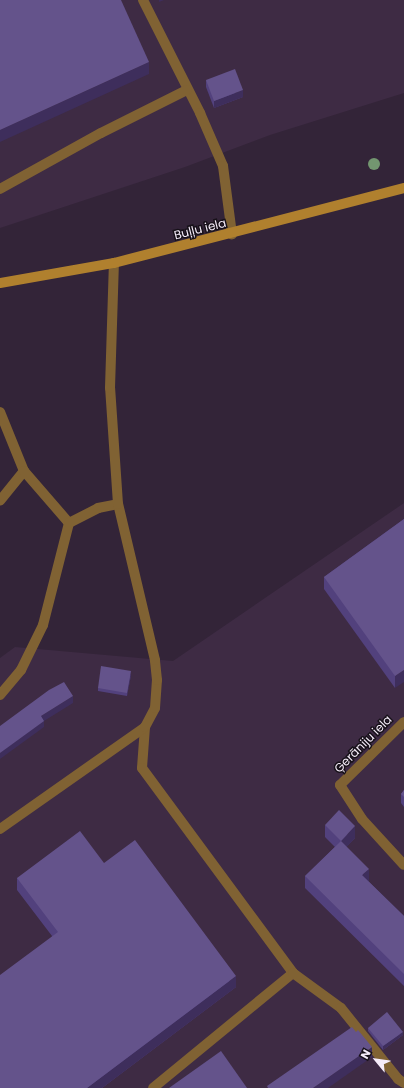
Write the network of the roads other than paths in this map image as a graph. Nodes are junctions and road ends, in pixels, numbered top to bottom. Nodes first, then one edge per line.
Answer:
1 (143, 0) edge
2 (187, 90) junction
3 (404, 188) edge
4 (0, 189) edge
5 (232, 234) junction
6 (114, 263) junction
7 (0, 283) edge
8 (0, 412) edge
9 (24, 471) junction
10 (0, 501) edge
11 (118, 504) junction
12 (68, 523) junction
13 (0, 695) edge
14 (404, 722) edge
15 (145, 727) junction
16 (0, 829) edge
17 (404, 865) edge
18 (294, 972) junction
19 (404, 1082) edge
20 (153, 1088) edge

1 - 2 street
2 - 4 street
2 - 5 street
3 - 5 street, Buļļu iela
5 - 6 street, Buļļu iela
6 - 7 street, Buļļu iela
6 - 11 street
8 - 9 street
9 - 10 street
9 - 12 street
11 - 12 street
11 - 15 street
12 - 13 street
14 - 17 street, Ģerāniju iela
15 - 16 street
15 - 18 street
18 - 19 street
18 - 20 street

